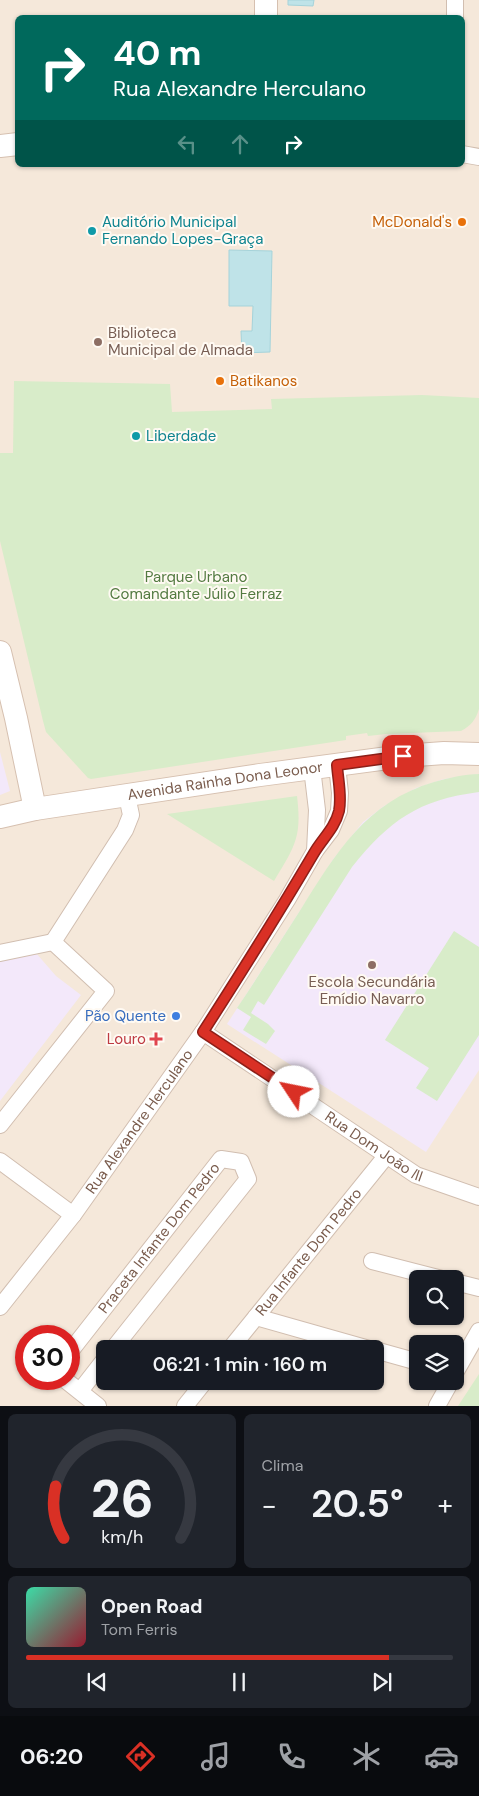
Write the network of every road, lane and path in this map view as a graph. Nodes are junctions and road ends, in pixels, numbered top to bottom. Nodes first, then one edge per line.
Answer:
1 (266, 0) edge
2 (455, 0) edge
3 (266, 15) edge
4 (455, 15) edge
5 (15, 144) edge
6 (0, 146) edge
7 (465, 155) edge
8 (479, 158) edge
9 (0, 652) edge
10 (479, 754) edge
11 (337, 765) junction
12 (312, 768) junction
13 (127, 796) junction
14 (35, 809) junction
15 (0, 817) edge
16 (315, 851) junction
17 (53, 942) junction
18 (0, 953) edge
19 (203, 1032) junction
20 (0, 1125) edge
21 (387, 1155) junction
22 (0, 1161) edge
23 (479, 1197) edge
24 (73, 1215) junction
25 (372, 1261) dead end
26 (409, 1271) edge
27 (464, 1284) edge
28 (479, 1288) edge
29 (0, 1306) edge
30 (256, 1316) junction
31 (479, 1331) edge
32 (80, 1339) edge
33 (120, 1340) edge
34 (237, 1340) edge
35 (338, 1340) edge
36 (384, 1353) edge
37 (464, 1357) edge
38 (409, 1359) edge
39 (96, 1371) edge
40 (198, 1390) edge
41 (446, 1390) edge
42 (80, 1391) joint
43 (98, 1406) edge
44 (185, 1406) edge
45 (437, 1406) edge

1 - 3 main road
2 - 4 street
5 - 6 main road
7 - 8 street
9 - 14 main road
10 - 11 main road, Avenida Rainha Dona Leonor
11 - 12 main road, Avenida Rainha Dona Leonor
11 - 16 street, Rua Alexandre Herculano
12 - 13 main road, Avenida Rainha Dona Leonor
12 - 16 street, Rua Alexandre Herculano
13 - 14 main road, Avenida Rainha Dona Leonor
13 - 17 street
14 - 15 main road, Avenida Rainha Dona Leonor
16 - 19 street, Rua Alexandre Herculano
17 - 18 street
17 - 20 street
19 - 21 street, Rua Dom João III
19 - 24 street, Rua Alexandre Herculano
21 - 23 street, Rua Dom João III
21 - 30 street, Rua Infante Dom Pedro
22 - 24 street
24 - 29 street, Rua Alexandre Herculano
25 - 26 street
27 - 28 street
30 - 34 street, Rua Infante Dom Pedro
30 - 35 street
31 - 37 street
32 - 33 street, Praceta Infante Dom Pedro
36 - 38 street
39 - 42 street
40 - 44 street
41 - 45 street
42 - 43 street

